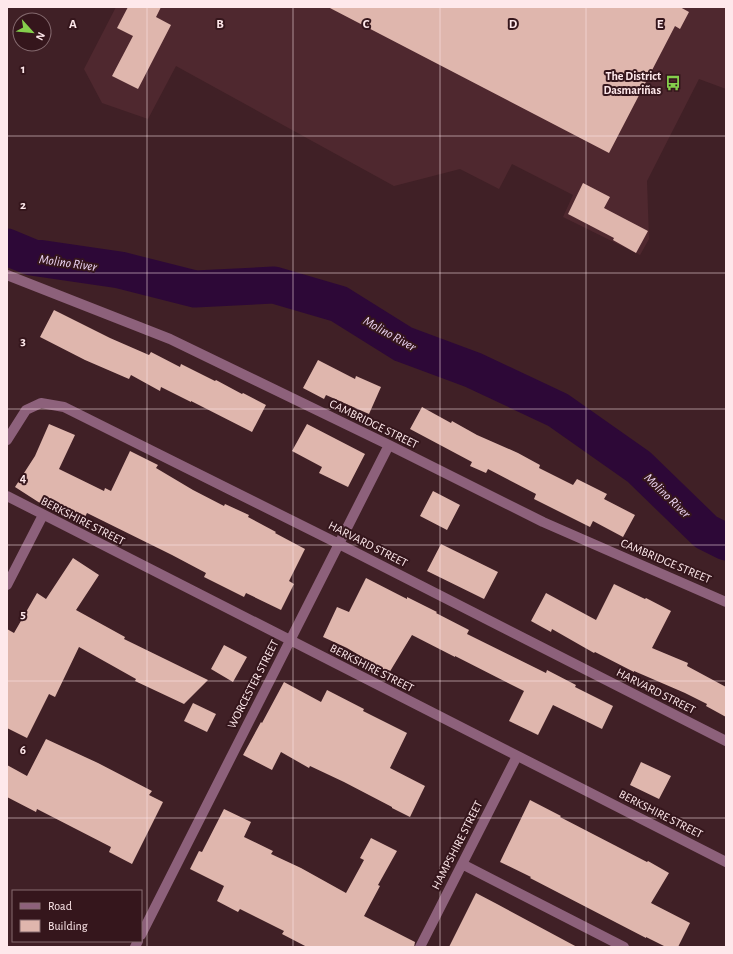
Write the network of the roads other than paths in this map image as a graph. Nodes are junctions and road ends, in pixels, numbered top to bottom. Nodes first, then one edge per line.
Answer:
1 (7, 275) edge
2 (7, 440) edge
3 (389, 445) junction
4 (7, 496) edge
5 (42, 515) junction
6 (339, 544) junction
7 (7, 585) edge
8 (726, 602) edge
9 (290, 640) junction
10 (726, 741) edge
11 (516, 756) junction
12 (726, 862) edge
13 (462, 864) junction
14 (142, 933) edge
15 (420, 947) edge
16 (624, 947) edge

1 - 3 street, CAMBRIDGE STREET
2 - 6 street, HARVARD STREET
3 - 6 street, WORCESTER STREET
3 - 8 street, CAMBRIDGE STREET
4 - 5 street, BERKSHIRE STREET
5 - 7 street
5 - 9 street, BERKSHIRE STREET
6 - 9 street, WORCESTER STREET
6 - 10 street, HARVARD STREET
9 - 11 street, BERKSHIRE STREET
9 - 14 street, WORCESTER STREET
11 - 12 street, BERKSHIRE STREET
11 - 13 street, HAMPSHIRE STREET
13 - 15 street, HAMPSHIRE STREET
13 - 16 street

